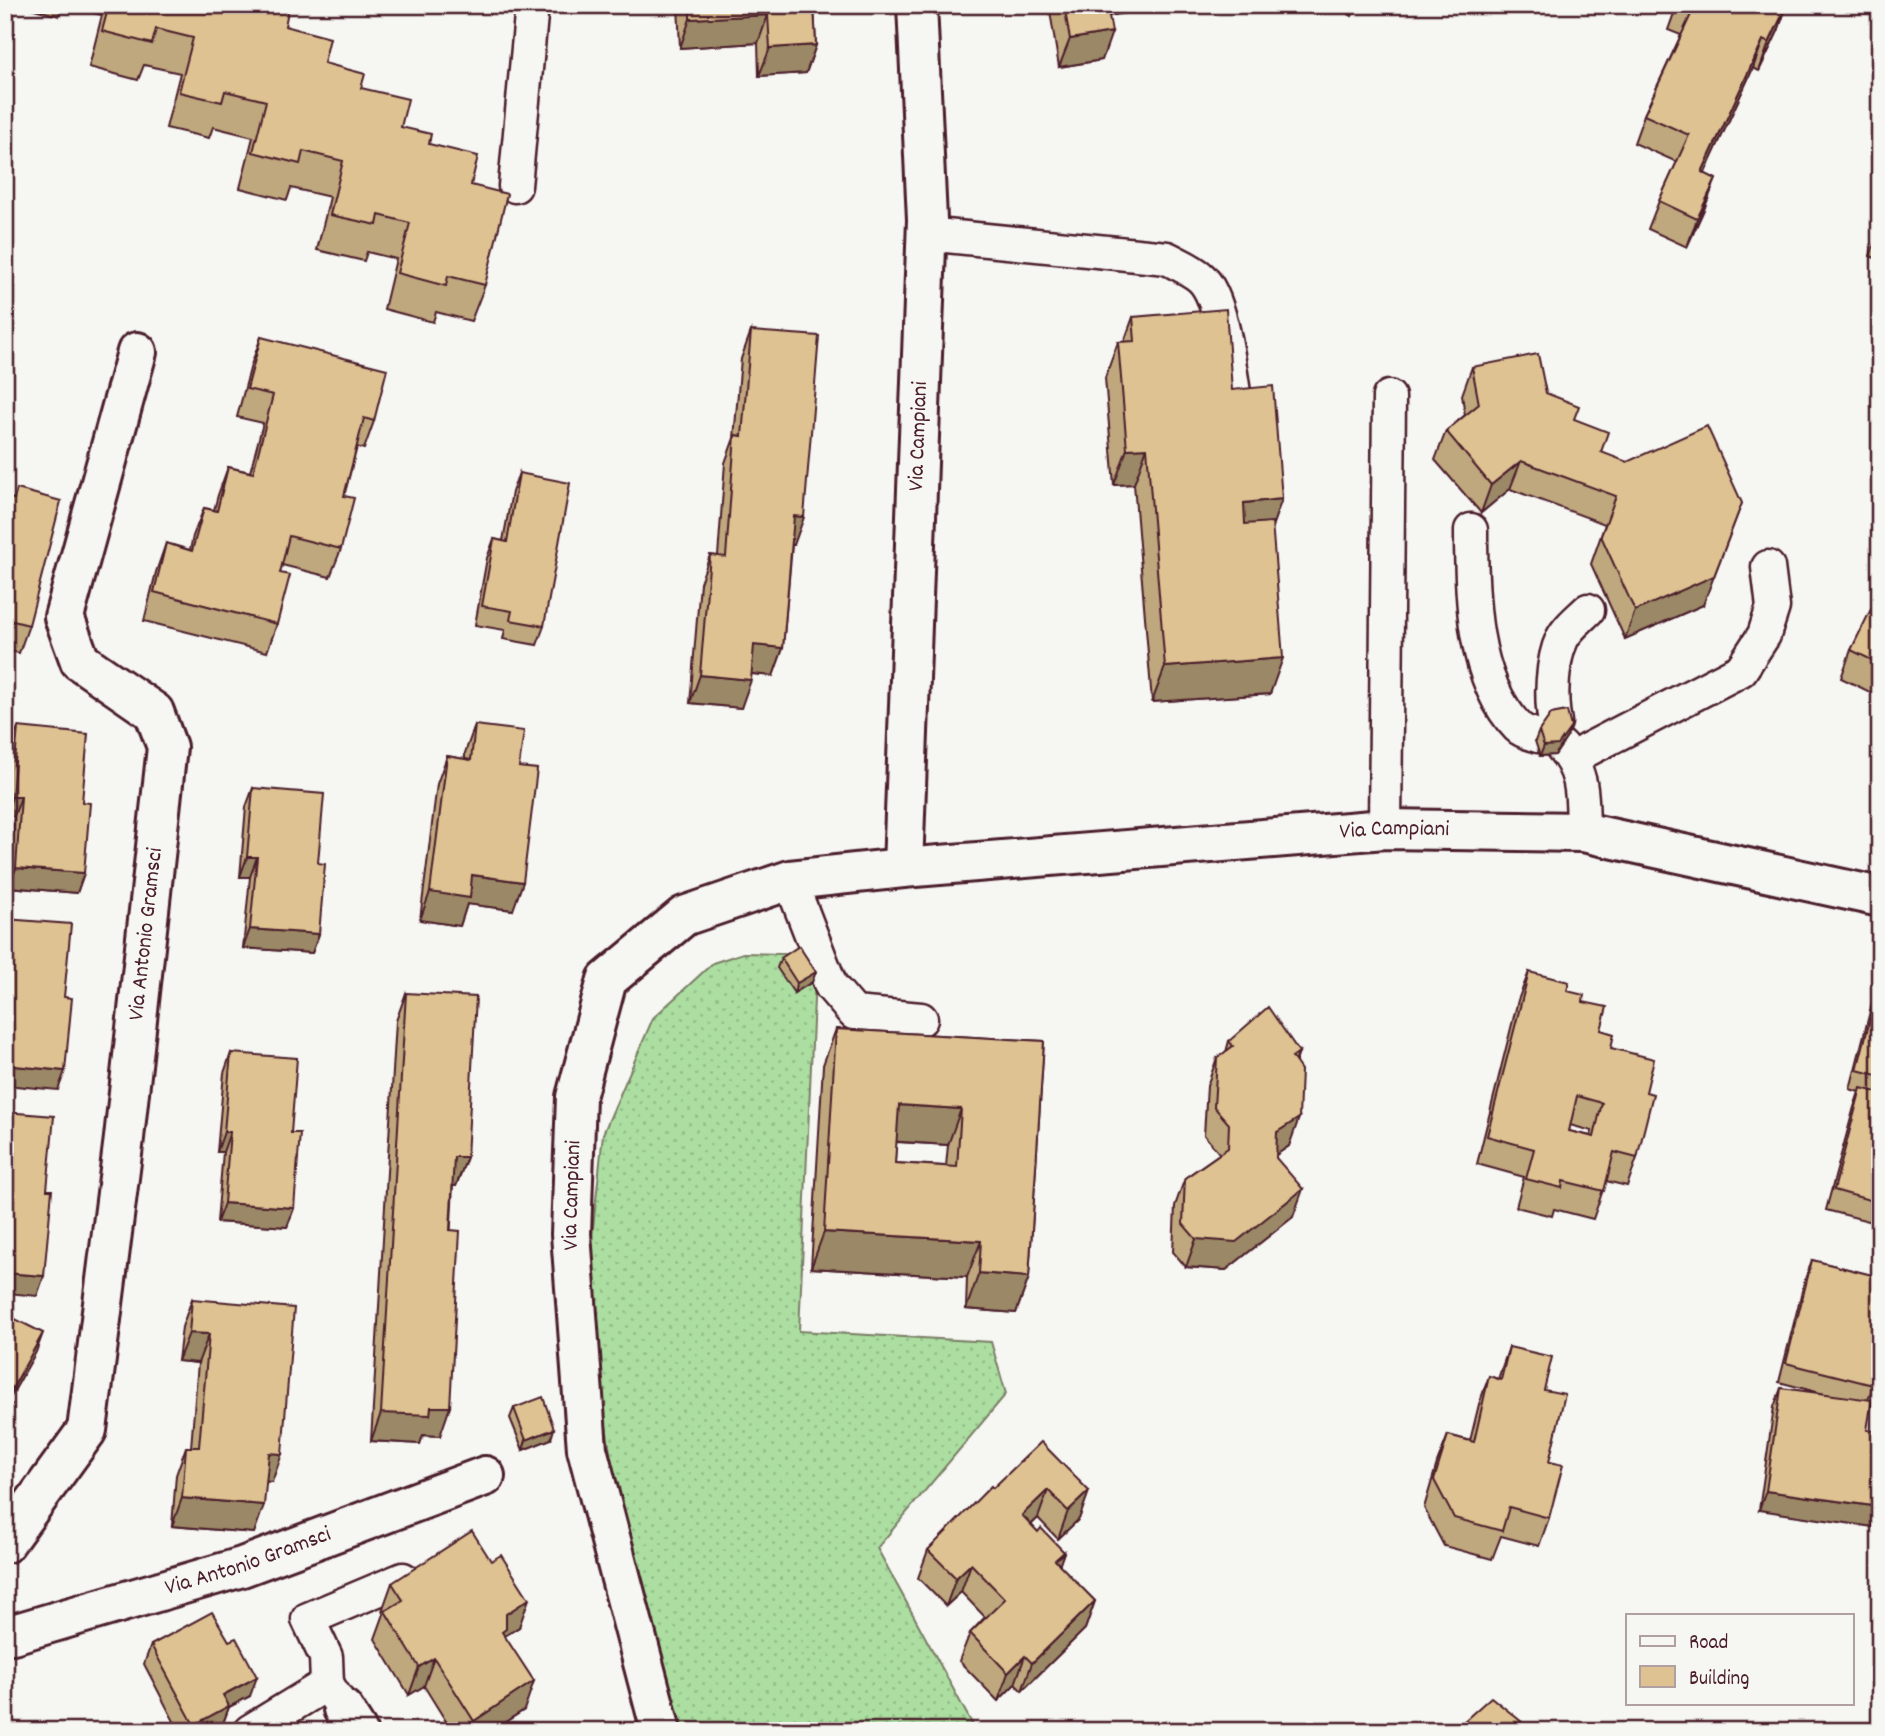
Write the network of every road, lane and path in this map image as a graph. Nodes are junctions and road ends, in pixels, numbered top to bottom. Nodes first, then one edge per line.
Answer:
1 (533, 5) edge
2 (917, 5) edge
3 (514, 186) dead end
4 (926, 234) junction
5 (137, 352) dead end
6 (1389, 397) dead end
7 (1236, 406) edge
8 (1471, 530) dead end
9 (1768, 567) dead end
10 (1588, 610) dead end
11 (1557, 741) junction
12 (1385, 829) junction
13 (1583, 832) junction
14 (902, 868) junction
15 (790, 880) junction
16 (1880, 897) edge
17 (921, 1019) dead end
18 (485, 1476) dead end
19 (5, 1544) edge
20 (403, 1579) edge
21 (5, 1634) edge
22 (342, 1708) edge
23 (250, 1731) edge
24 (662, 1731) edge

1 - 3 lane
2 - 4 street, Via Campiani
4 - 7 lane
4 - 14 street, Via Campiani
5 - 19 street, Via Antonio Gramsci
6 - 12 lane
8 - 11 lane
9 - 11 lane
10 - 11 lane
11 - 13 lane
12 - 13 street, Via Campiani
12 - 14 street, Via Campiani
13 - 16 street, Via Campiani
14 - 15 street, Via Campiani
15 - 17 lane
15 - 24 street, Via Campiani
18 - 21 street, Via Antonio Gramsci
20 - 22 lane
22 - 23 lane

